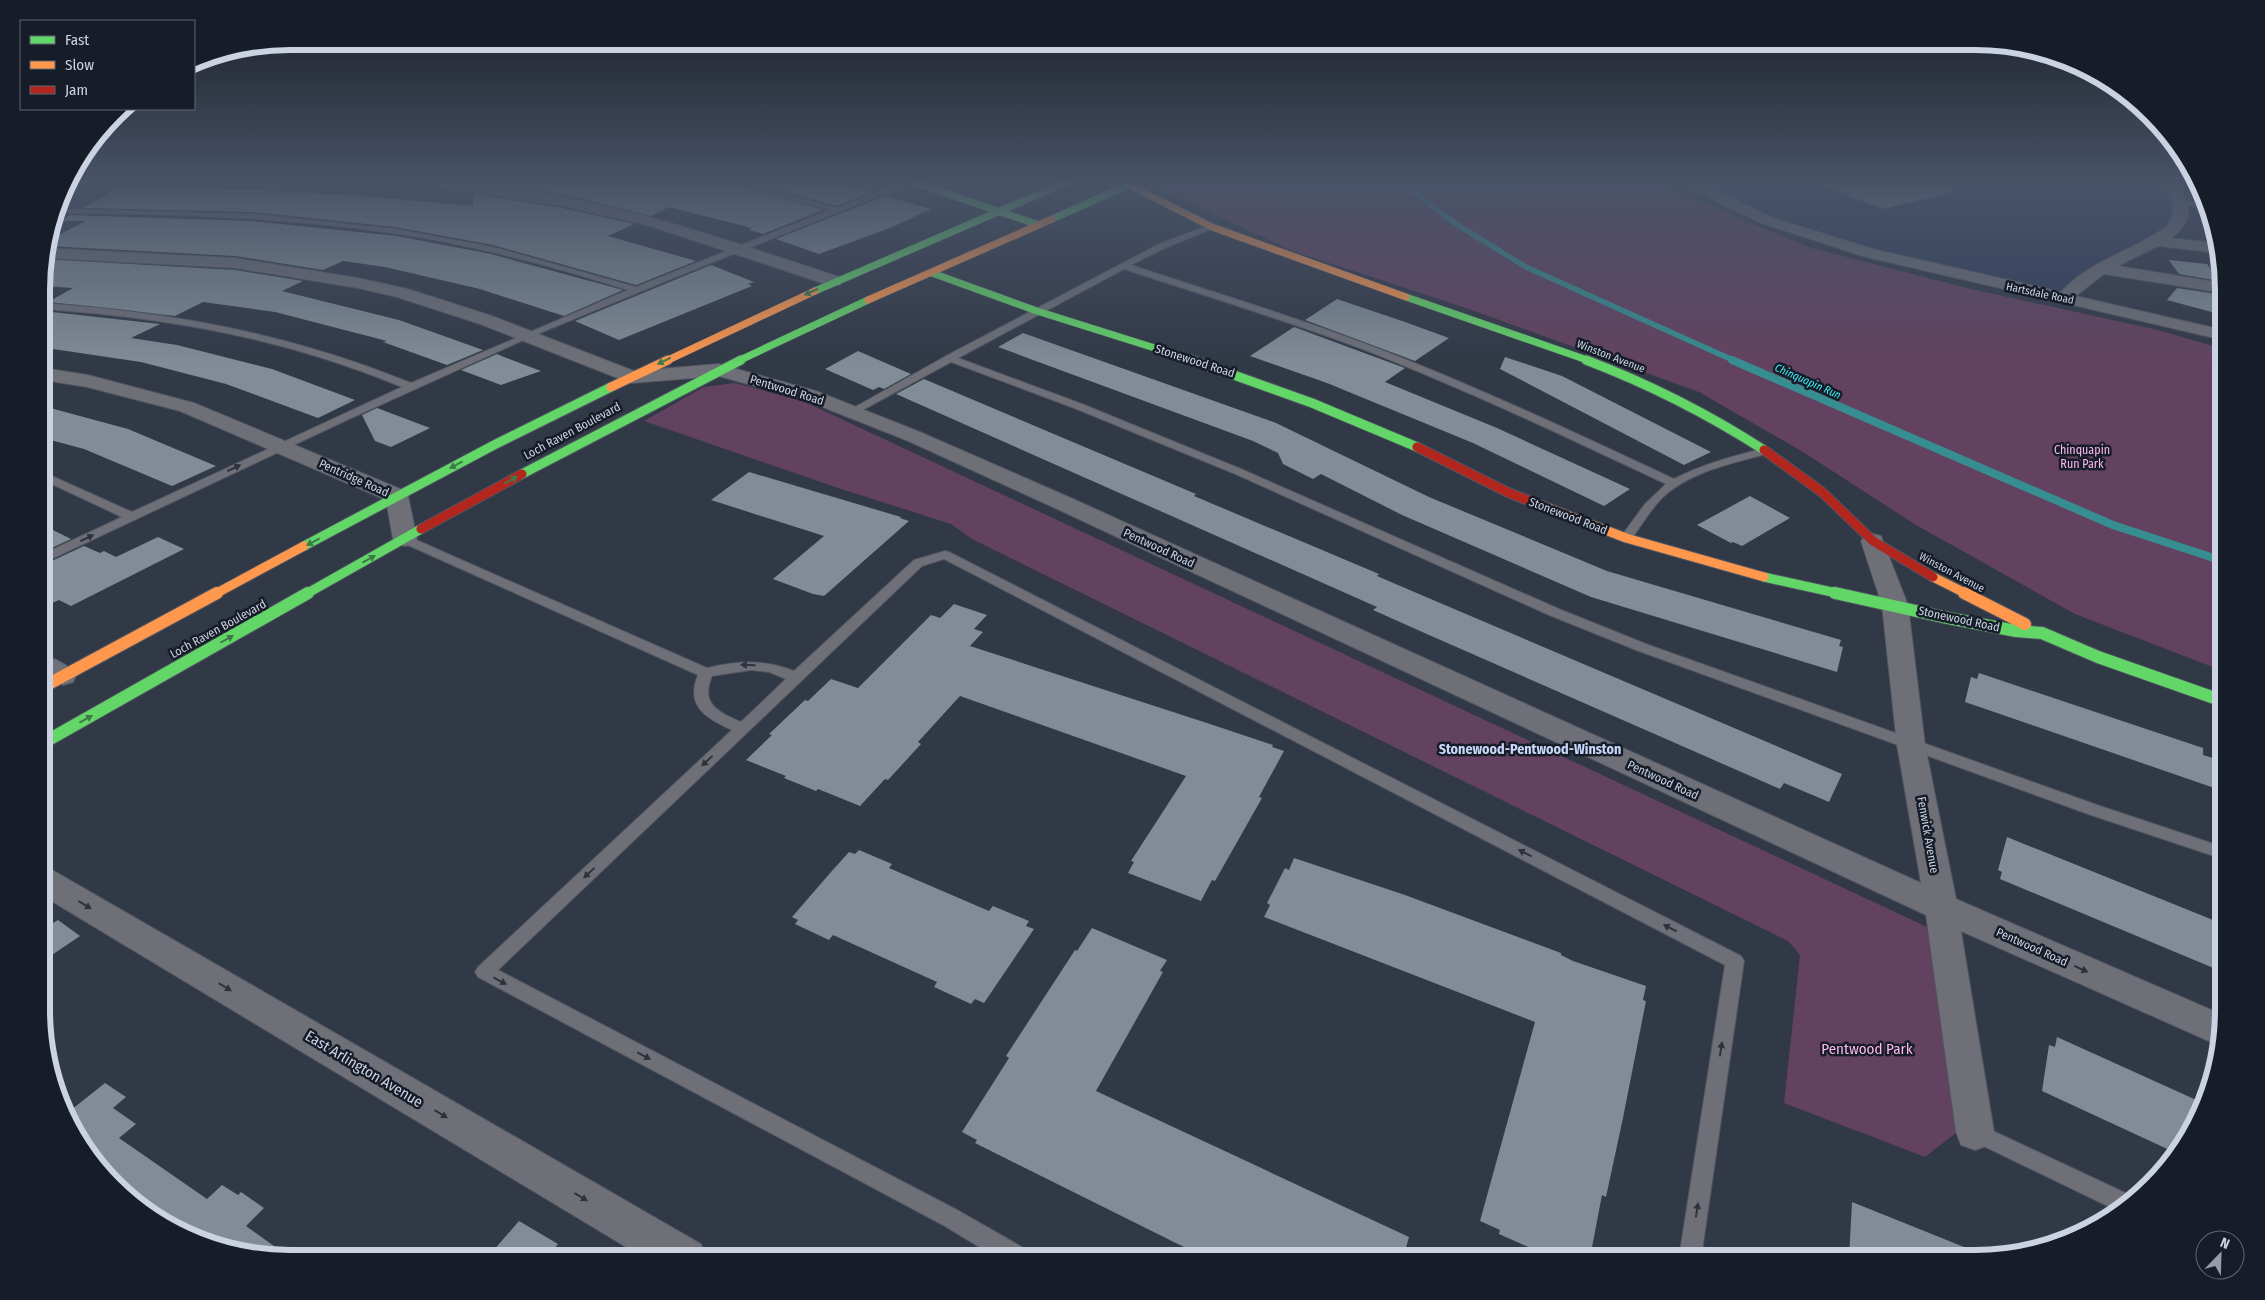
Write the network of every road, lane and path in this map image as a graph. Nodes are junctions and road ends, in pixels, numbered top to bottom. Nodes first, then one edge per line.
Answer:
1 (467, 244) edge
2 (721, 244) edge
3 (752, 244) edge
4 (921, 244) edge
5 (997, 244) edge
6 (1168, 244) edge
7 (1256, 244) edge
8 (1839, 244) edge
9 (2152, 244) edge
10 (2181, 244) edge
11 (2211, 247) edge
12 (738, 249) junction
13 (53, 253) edge
14 (1124, 266) junction
15 (2102, 268) junction
16 (932, 272) junction
17 (834, 281) junction
18 (2215, 287) edge
19 (638, 290) junction
20 (2065, 298) junction
21 (50, 307) edge
22 (1036, 311) junction
23 (2215, 333) edge
24 (528, 335) junction
25 (949, 358) junction
26 (719, 370) junction
27 (50, 375) edge
28 (632, 377) junction
29 (410, 386) junction
30 (853, 411) junction
31 (281, 446) junction
32 (1766, 451) junction
33 (50, 478) edge
34 (1675, 484) junction
35 (397, 496) junction
36 (132, 517) junction
37 (1626, 538) junction
38 (406, 539) junction
39 (1873, 541) junction
40 (50, 556) edge
41 (1895, 605) junction
42 (2042, 633) junction
43 (706, 673) junction
44 (50, 676) edge
45 (795, 677) junction
46 (2215, 698) edge
47 (742, 728) junction
48 (50, 739) edge
49 (1911, 745) junction
50 (2215, 850) edge
51 (50, 884) edge
52 (1941, 907) junction
53 (2214, 1027) edge
54 (1975, 1132) joint
55 (2120, 1201) edge
56 (671, 1250) edge
57 (1007, 1250) edge
58 (1691, 1250) edge

1 - 19 lane
2 - 12 street
3 - 12 lane
4 - 17 street, Loch Raven Boulevard
5 - 16 street, Loch Raven Boulevard
6 - 14 lane
7 - 32 street, Winston Avenue
8 - 20 street, Hartsdale Road
9 - 15 street
10 - 11 street
12 - 17 street
12 - 19 lane
13 - 24 street, Pentwood Road
14 - 22 lane
14 - 34 lane
15 - 18 street
15 - 20 street
16 - 22 street, Stonewood Road
16 - 26 street, Loch Raven Boulevard
17 -> 28 street, Loch Raven Boulevard
19 - 24 lane
20 - 23 street, Hartsdale Road
21 - 29 lane
22 - 25 lane
22 - 37 street, Stonewood Road
24 - 28 street, Pentwood Road
24 - 29 lane
25 - 30 lane
25 - 49 lane
26 - 28 street, Pentwood Road
26 - 30 street, Pentwood Road
38 -> 26 street, Loch Raven Boulevard
27 - 31 street, Pentridge Road
28 -> 35 street, Loch Raven Boulevard
29 - 31 lane
30 - 52 street, Pentwood Road
31 - 35 street, Pentridge Road
36 -> 31 lane
32 - 34 lane
32 - 39 street, Winston Avenue
33 - 36 lane
34 - 37 lane
35 - 38 street, Pentridge Road
35 -> 44 street, Loch Raven Boulevard
40 -> 36 lane
37 - 41 street, Stonewood Road
38 - 43 lane
48 -> 38 street, Loch Raven Boulevard
39 - 41 street, Fenwick Avenue
39 - 42 street, Winston Avenue
41 - 42 street, Stonewood Road
41 - 49 street, Fenwick Avenue
42 - 46 street, Stonewood Road
45 -> 43 lane
43 - 47 lane
45 - 47 lane
58 -> 45 lane
47 -> 57 lane
49 - 50 lane
49 - 52 street, Fenwick Avenue
51 -> 56 street, East Arlington Avenue
52 -> 53 street, Pentwood Road
52 - 54 street, Fenwick Avenue
54 - 55 lane

